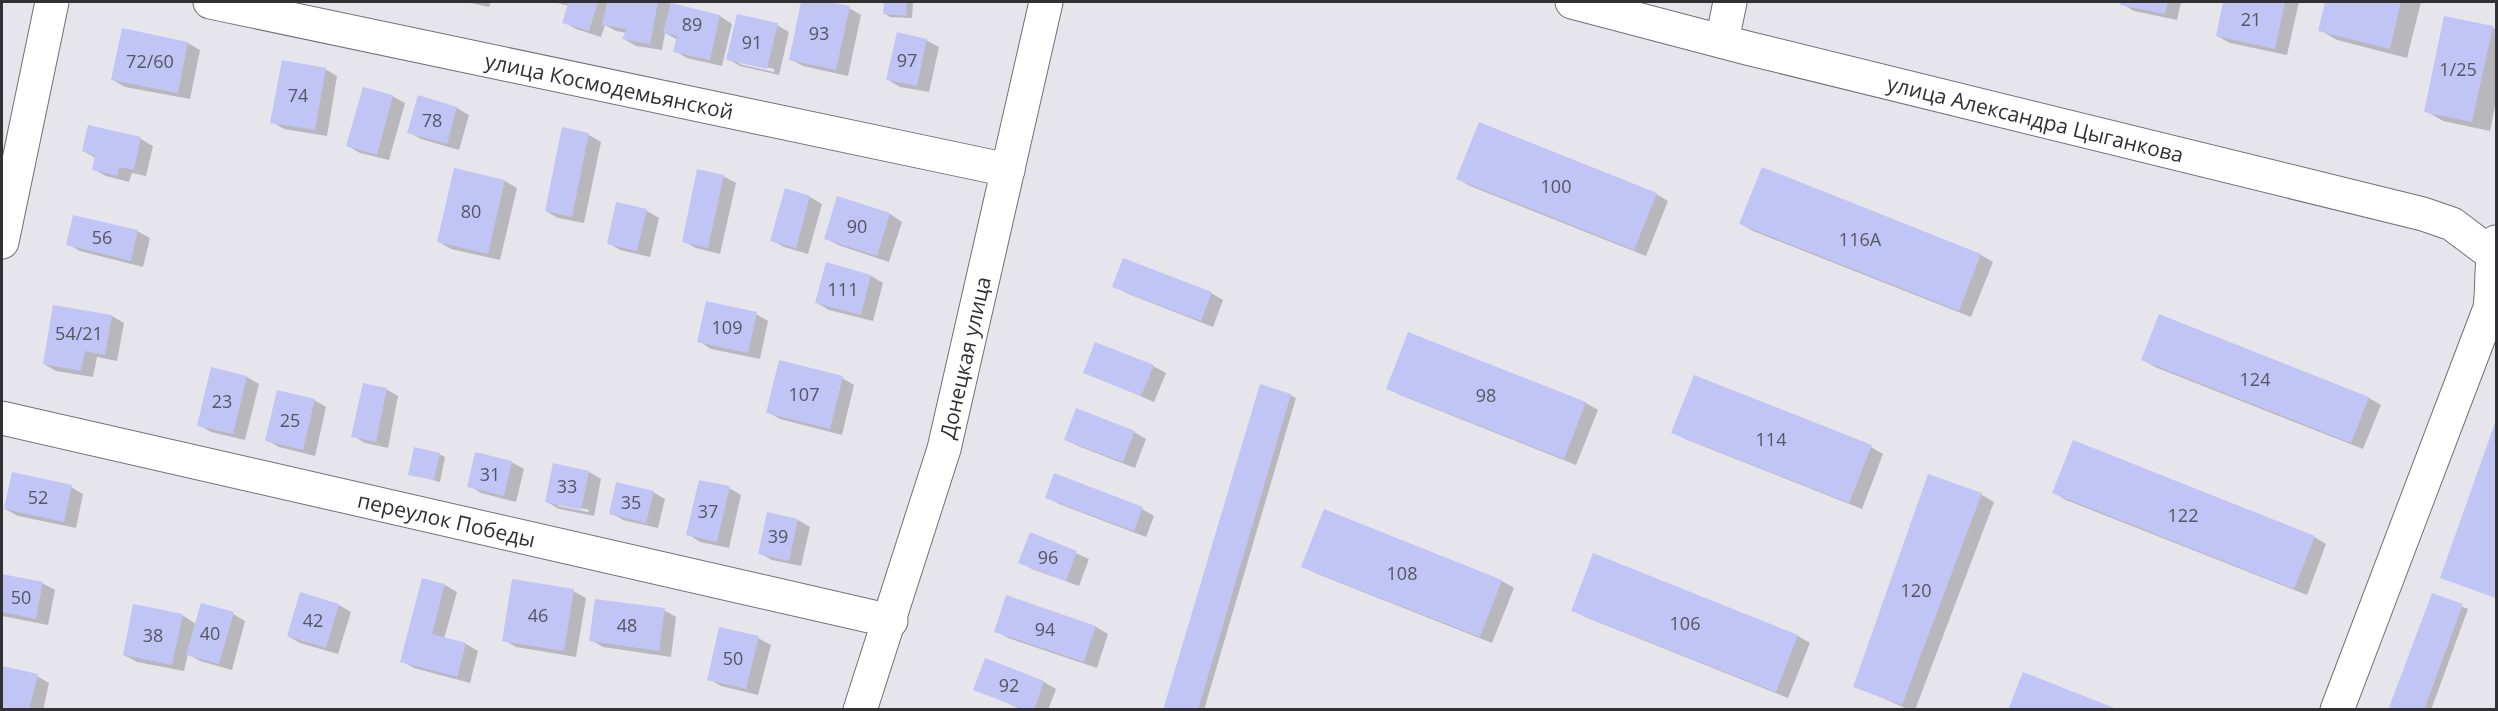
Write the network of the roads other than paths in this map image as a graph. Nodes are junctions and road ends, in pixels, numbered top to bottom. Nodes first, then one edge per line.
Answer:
1 (52, 2) edge
2 (210, 2) edge
3 (1046, 2) edge
4 (1572, 2) edge
5 (1730, 2) edge
6 (1722, 41) junction
7 (1008, 170) junction
8 (2, 242) edge
9 (2494, 248) edge
10 (2, 418) edge
11 (891, 621) junction
12 (860, 710) edge
13 (2337, 710) edge

1 - 8 street
2 - 7 street, улица Космодемьянской
3 - 7 street, Донецкая улица
4 - 6 street, улица Александра Цыганкова
5 - 6 street
6 - 9 street, улица Александра Цыганкова
7 - 11 street, Донецкая улица
9 - 13 street
10 - 11 street, переулок Победы
11 - 12 street, Донецкая улица

